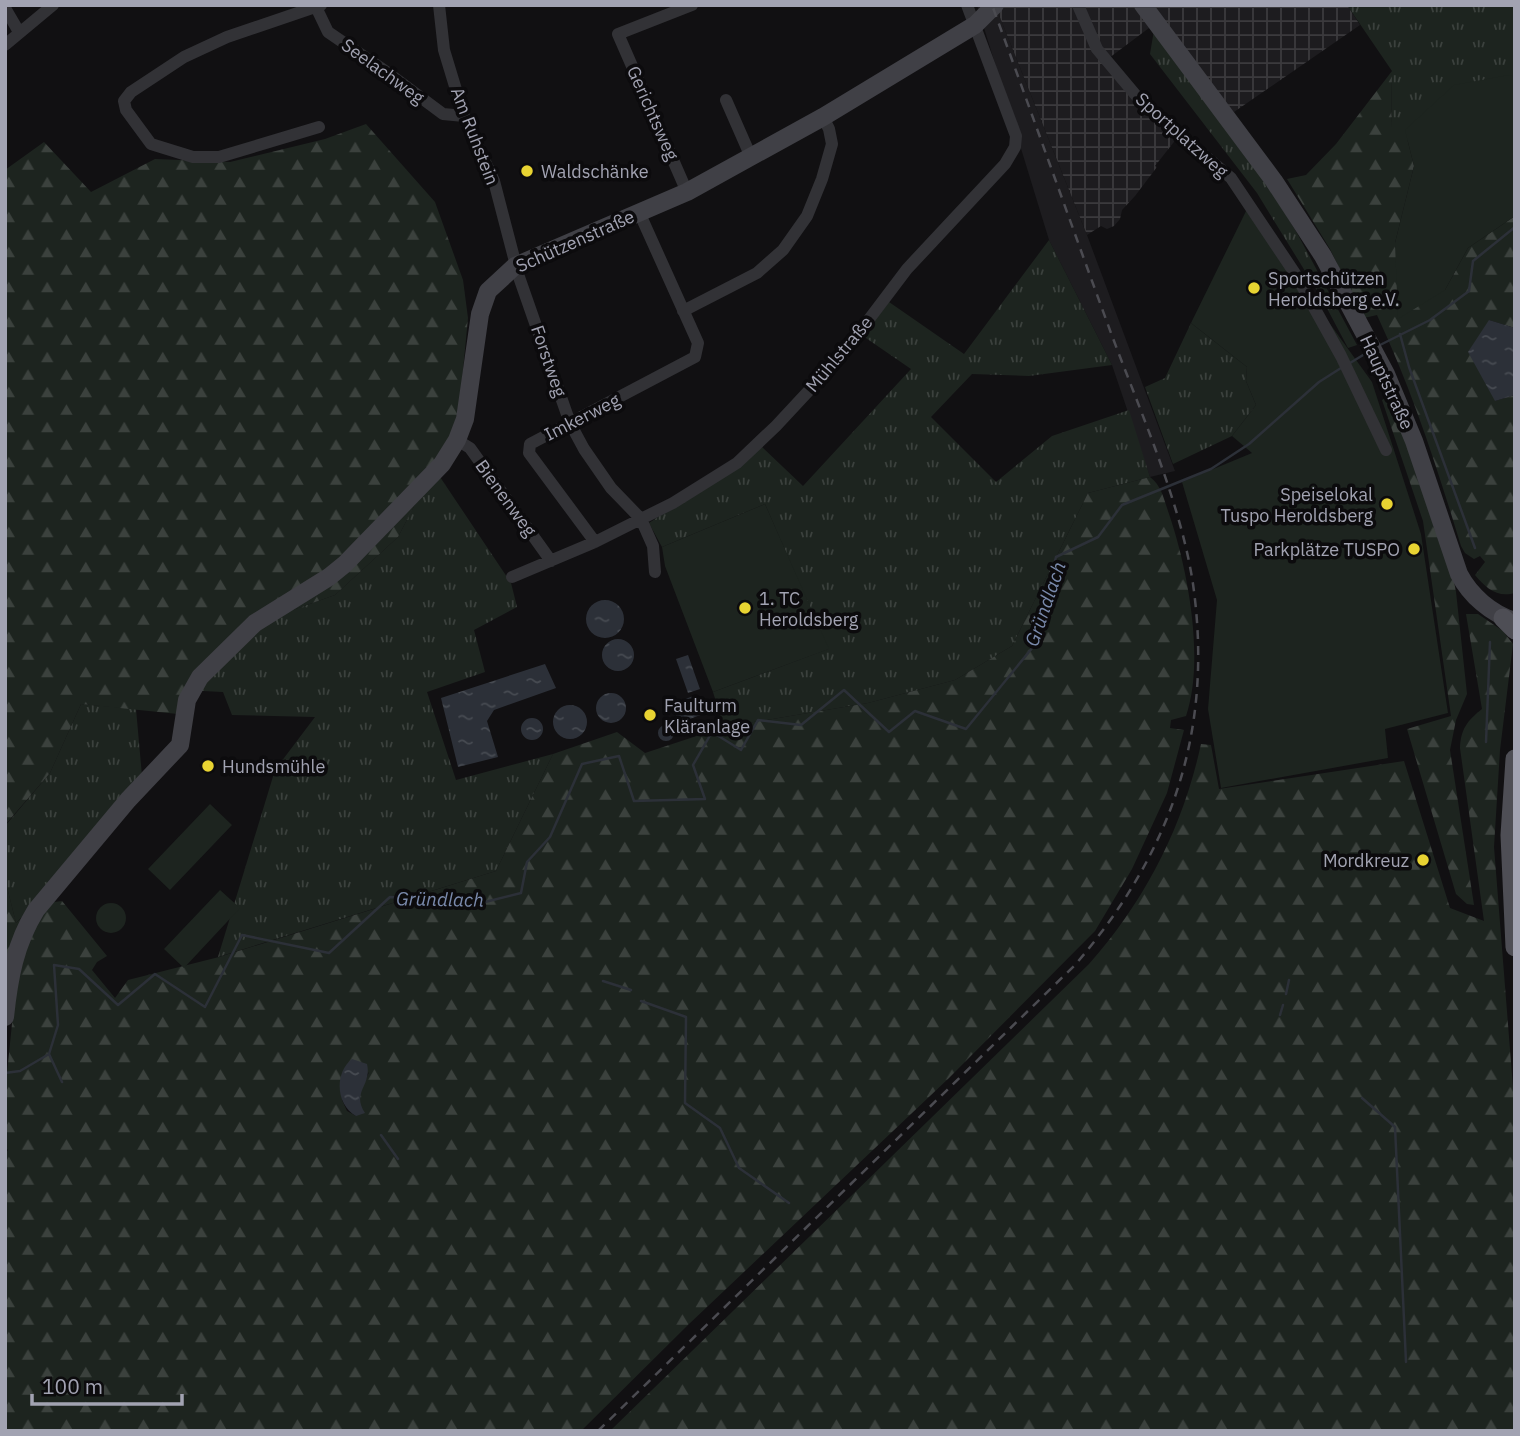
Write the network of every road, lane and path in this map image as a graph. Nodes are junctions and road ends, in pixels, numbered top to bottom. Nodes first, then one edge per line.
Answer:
1 (53, 5) edge
2 (439, 5) edge
3 (692, 5) edge
4 (967, 5) edge
5 (995, 5) edge
6 (1079, 5) edge
7 (1143, 5) edge
8 (319, 6) edge
9 (5, 8) edge
10 (975, 25) junction
11 (19, 32) junction
12 (5, 46) edge
13 (726, 100) dead end
14 (464, 116) junction
15 (823, 117) junction
16 (319, 127) dead end
17 (751, 157) junction
18 (687, 191) junction
19 (639, 212) junction
20 (515, 266) junction
21 (684, 311) junction
22 (570, 423) junction
23 (457, 440) junction
24 (1386, 450) dead end
25 (641, 519) junction
26 (595, 542) junction
27 (551, 561) junction
28 (655, 572) dead end
29 (512, 577) dead end
30 (1512, 615) edge
31 (1515, 759) edge
32 (1515, 947) edge
33 (5, 1017) edge

1 - 11 street
2 - 14 street, Am Ruhstein
3 - 18 street, Gerichtsweg
4 - 10 street, Mühlstraße
5 - 10 street, Schützenstraße
6 - 24 street, Sportplatzweg
7 - 30 street, Hauptstraße
8 - 14 street, Seelachweg
8 - 16 street
9 - 11 street
10 - 15 street, Schützenstraße
10 - 25 street, Mühlstraße
11 - 12 street
13 - 17 street
14 - 20 street, Am Ruhstein
15 - 17 street, Schützenstraße
15 - 21 street
17 - 18 street, Schützenstraße
18 - 19 street, Schützenstraße
19 - 20 street, Schützenstraße
19 - 21 street, Imkerweg
20 - 22 street, Forstweg
20 - 23 street, Schützenstraße
21 - 22 street, Imkerweg
22 - 25 street, Forstweg
22 - 26 street, Imkerweg
23 - 27 street, Bienenweg
23 - 33 street, Schützenstraße
25 - 26 street, Mühlstraße
25 - 28 street
26 - 27 street, Mühlstraße
27 - 29 street, Mühlstraße
31 - 32 main road

